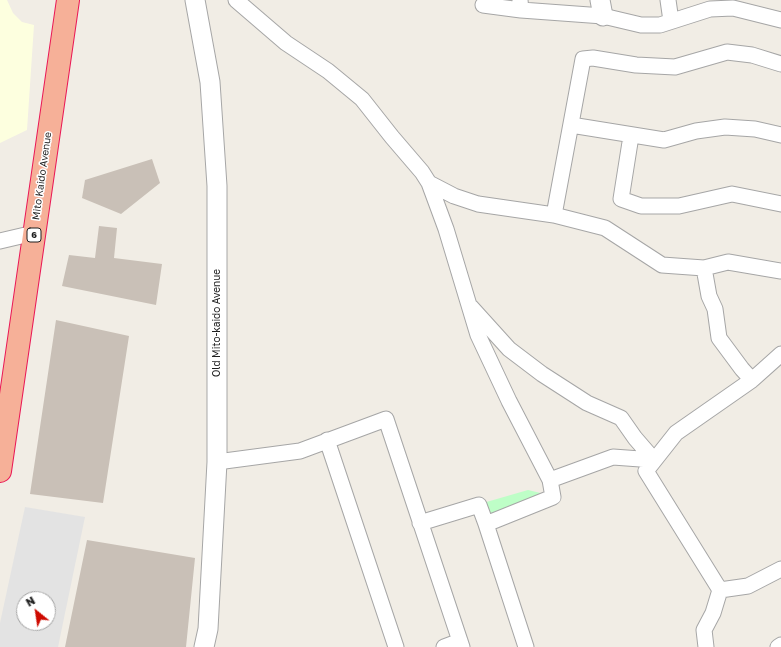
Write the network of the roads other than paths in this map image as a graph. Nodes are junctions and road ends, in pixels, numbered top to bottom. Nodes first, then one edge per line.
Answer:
1 (68, 0) edge
2 (195, 0) edge
3 (236, 0) edge
4 (668, 0) edge
5 (732, 4) edge
6 (483, 5) dead end
7 (521, 5) edge
8 (601, 8) edge
9 (781, 20) edge
10 (671, 21) junction
11 (781, 64) edge
12 (571, 125) junction
13 (781, 135) edge
14 (631, 136) junction
15 (429, 183) junction
16 (781, 204) edge
17 (554, 215) junction
18 (34, 233) junction
19 (0, 241) edge
20 (704, 268) junction
21 (781, 271) edge
22 (468, 304) junction
23 (781, 354) edge
24 (752, 380) junction
25 (327, 440) junction
26 (654, 460) junction
27 (217, 462) junction
28 (0, 471) edge
29 (550, 480) junction
30 (420, 523) junction
31 (486, 524) junction
32 (781, 568) edge
33 (720, 590) junction
34 (461, 644) edge
35 (781, 645) edge
36 (204, 647) edge
37 (396, 647) edge
38 (444, 647) edge
39 (526, 647) edge
40 (706, 647) edge
41 (778, 647) edge

1 - 18 highway, Mito Kaido Avenue / 6
2 - 27 street, Old Mito-kaido Avenue
3 - 15 street
4 - 10 street
5 - 9 street
5 - 10 street
6 - 7 street
7 - 8 street
8 - 10 street
11 - 12 street
12 - 14 street
12 - 17 street
13 - 14 street
14 - 16 street
15 - 17 street
15 - 22 street
17 - 20 street
18 - 19 street
18 - 28 highway, Mito Kaido Avenue / 6
20 - 21 street
20 - 24 street
22 - 26 street
22 - 29 street
23 - 24 street
24 - 26 street
25 - 27 street
25 - 30 street
25 - 37 street
26 - 29 street
26 - 33 street
27 - 36 street, Old Mito-kaido Avenue
29 - 31 street
30 - 31 street
30 - 34 street
31 - 39 street
32 - 33 street
33 - 40 street
34 - 38 street
35 - 41 street

